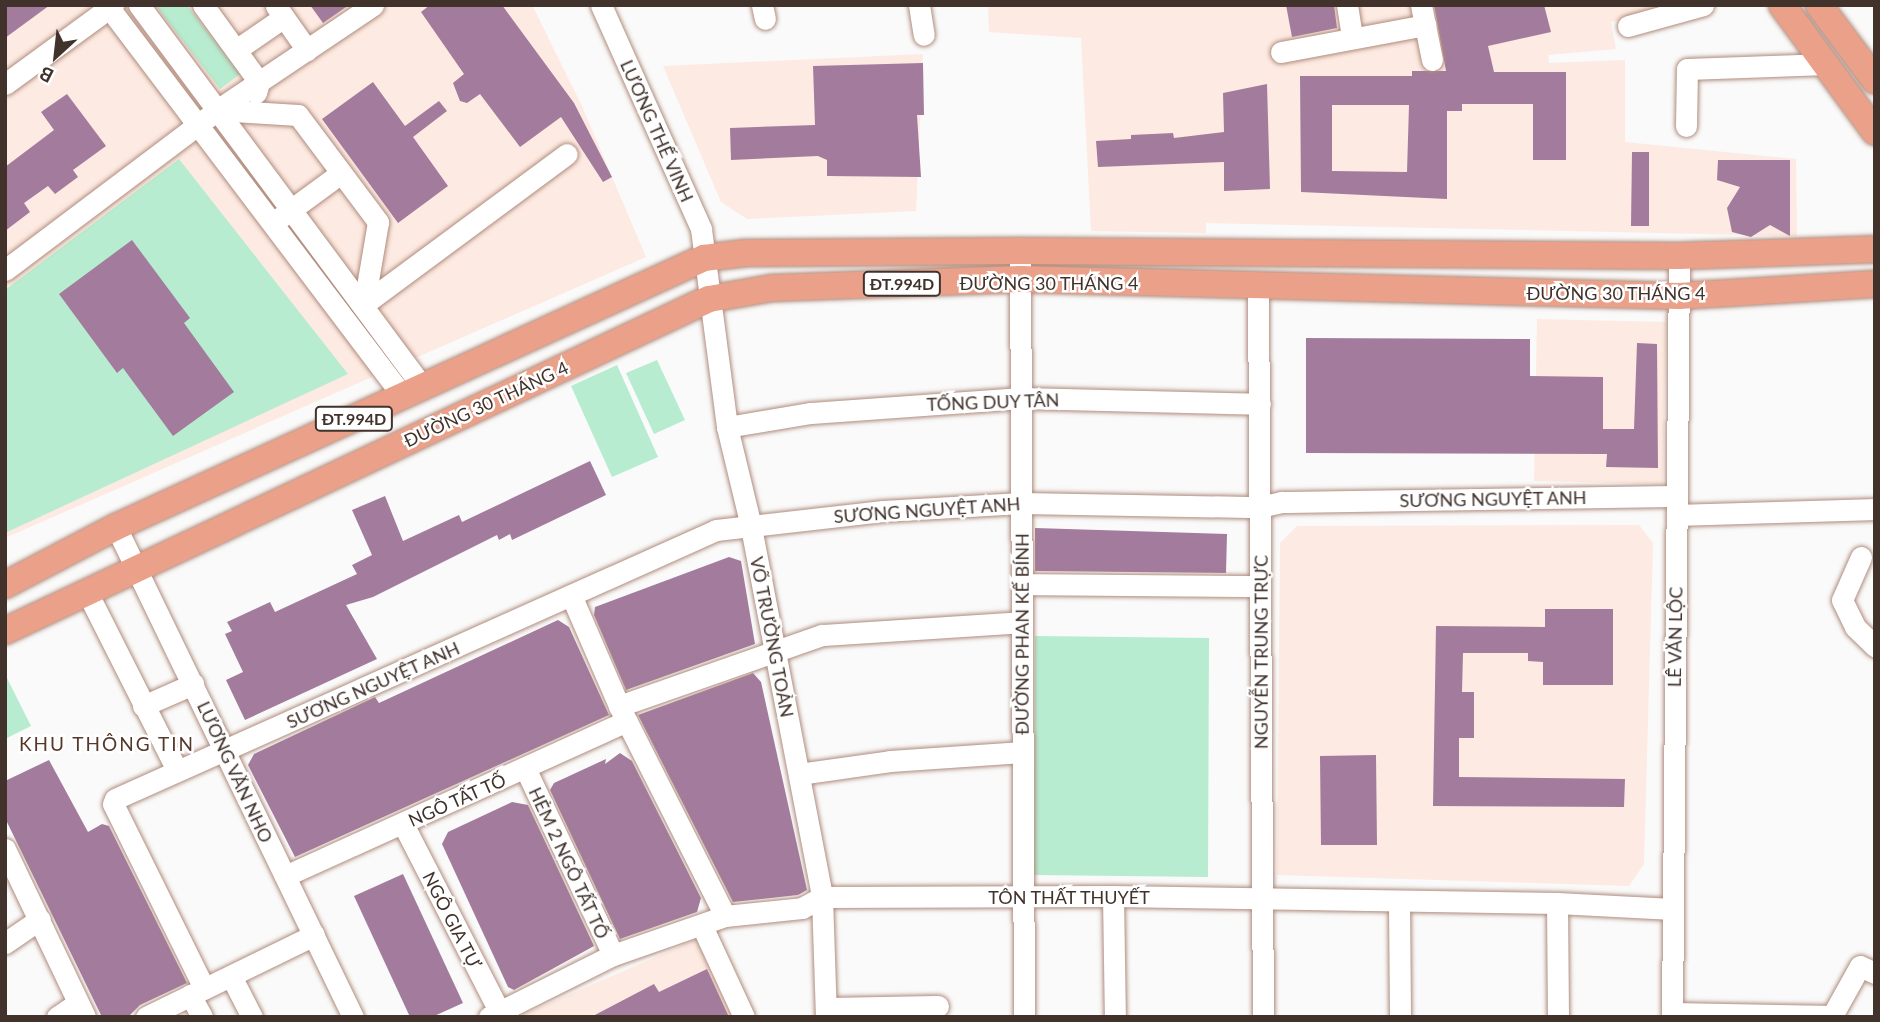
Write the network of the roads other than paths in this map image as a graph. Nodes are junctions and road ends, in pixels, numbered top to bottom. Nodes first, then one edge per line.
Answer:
1 (139, 5) edge
2 (203, 5) edge
3 (373, 5) edge
4 (601, 5) edge
5 (919, 5) edge
6 (1347, 5) edge
7 (1703, 5) edge
8 (1782, 5) edge
9 (1819, 5) edge
10 (109, 6) edge
11 (280, 11) edge
12 (1423, 15) edge
13 (1628, 26) dead end
14 (925, 35) dead end
15 (1352, 37) junction
16 (236, 50) junction
17 (307, 50) junction
18 (1281, 52) dead end
19 (1432, 60) dead end
20 (1827, 64) junction
21 (1875, 80) edge
22 (259, 82) junction
23 (5, 84) edge
24 (217, 110) junction
25 (252, 112) junction
26 (197, 125) junction
27 (1686, 126) dead end
28 (1875, 132) edge
29 (567, 154) dead end
30 (341, 173) junction
31 (291, 210) junction
32 (272, 224) junction
33 (1875, 249) edge
34 (1020, 251) junction
35 (1476, 254) junction
36 (1679, 256) junction
37 (704, 258) junction
38 (5, 270) edge
39 (1020, 279) junction
40 (1875, 284) edge
41 (1258, 287) junction
42 (1475, 292) junction
43 (1679, 296) junction
44 (709, 299) junction
45 (364, 304) junction
46 (413, 392) junction
47 (1021, 398) junction
48 (1259, 404) junction
49 (727, 426) junction
50 (1021, 503) junction
51 (1677, 506) junction
52 (1260, 507) junction
53 (1875, 509) edge
54 (750, 522) junction
55 (116, 527) junction
56 (1861, 557) dead end
57 (137, 569) junction
58 (7, 579) edge
59 (1022, 584) junction
60 (1260, 586) junction
61 (87, 592) junction
62 (571, 595) junction
63 (34, 617) junction
64 (1022, 622) junction
65 (5, 631) edge
66 (1875, 646) edge
67 (774, 648) junction
68 (193, 684) junction
69 (144, 706) junction
70 (623, 714) junction
71 (224, 750) junction
72 (1023, 752) junction
73 (177, 770) junction
74 (526, 770) junction
75 (799, 774) junction
76 (403, 824) junction
77 (5, 849) edge
78 (285, 876) junction
79 (1023, 896) junction
80 (1113, 896) junction
81 (822, 897) junction
82 (1262, 900) junction
83 (1399, 901) junction
84 (1557, 902) junction
85 (1673, 909) junction
86 (725, 916) junction
87 (40, 919) junction
88 (702, 926) junction
89 (314, 936) junction
90 (5, 943) edge
91 (613, 955) junction
92 (1875, 972) edge
93 (230, 976) junction
94 (197, 992) junction
95 (938, 1006) dead end
96 (82, 1010) edge
97 (826, 1012) edge
98 (497, 1015) edge
99 (1672, 1015) edge
100 (57, 1017) edge
101 (146, 1017) edge
102 (202, 1017) edge
103 (252, 1017) edge
104 (353, 1017) edge
105 (744, 1017) edge
106 (1024, 1017) edge
107 (1115, 1017) edge
108 (1263, 1017) edge
109 (1400, 1017) edge
110 (1559, 1017) edge
111 (1832, 1017) edge

1 - 24 street
2 - 16 street
3 - 17 street
4 - 37 street, LƯƠNG THẾ VINH
5 - 14 street
6 - 15 street
7 - 13 street
8 - 20 main road
9 - 21 main road
10 - 23 street
10 - 26 street
11 - 16 street
11 - 17 street
12 - 15 street
12 - 19 street
15 - 18 street
16 - 22 street
17 - 22 street
20 - 27 street
20 - 28 main road
22 - 24 street
22 - 25 street
24 - 25 street
24 - 26 street
24 - 31 street
25 - 30 street
26 - 32 street
26 - 38 street
29 - 45 street
30 - 31 street
30 - 45 street
31 - 32 street
31 - 45 street
32 - 46 street
33 - 36 main road, ĐƯỜNG 30 THÁNG 4 / ĐT.994D
34 - 35 main road, ĐƯỜNG 30 THÁNG 4 / ĐT.994D
34 - 37 main road, ĐƯỜNG 30 THÁNG 4 / ĐT.994D
34 - 39 street, ĐƯỜNG PHAN KẾ BÍNH
35 - 36 main road, ĐƯỜNG 30 THÁNG 4 / ĐT.994D
35 - 42 main road
36 - 43 street, LÊ VĂN LỘC
37 - 44 street, VÕ TRƯỜNG TOẢN
37 - 46 main road, ĐƯỜNG 30 THÁNG 4 / ĐT.994D
39 - 41 main road, ĐƯỜNG 30 THÁNG 4 / ĐT.994D
39 - 44 main road, ĐƯỜNG 30 THÁNG 4 / ĐT.994D
39 - 47 street, ĐƯỜNG PHAN KẾ BÍNH
40 - 43 main road, ĐƯỜNG 30 THÁNG 4 / ĐT.994D
41 - 42 main road, ĐƯỜNG 30 THÁNG 4 / ĐT.994D
41 - 48 street, NGUYỄN TRUNG TRỰC
42 - 43 main road, ĐƯỜNG 30 THÁNG 4 / ĐT.994D
43 - 51 street, LÊ VĂN LỘC
44 - 49 street, VÕ TRƯỜNG TOẢN
44 - 57 main road, ĐƯỜNG 30 THÁNG 4 / ĐT.994D
45 - 46 street
46 - 55 main road, ĐƯỜNG 30 THÁNG 4 / ĐT.994D
47 - 48 street, TỐNG DUY TÂN
47 - 49 street, TỐNG DUY TÂN
47 - 50 street, ĐƯỜNG PHAN KẾ BÍNH
48 - 52 street, NGUYỄN TRUNG TRỰC
49 - 54 street, VÕ TRƯỜNG TOẢN
50 - 52 street, SƯƠNG NGUYỆT ANH
50 - 54 street, SƯƠNG NGUYỆT ANH
50 - 59 street, ĐƯỜNG PHAN KẾ BÍNH
51 - 52 street, SƯƠNG NGUYỆT ANH
51 - 53 street, SƯƠNG NGUYỆT ANH
51 - 85 street, LÊ VĂN LỘC
52 - 60 street, NGUYỄN TRUNG TRỰC
54 - 62 street, SƯƠNG NGUYỆT ANH
54 - 67 street, VÕ TRƯỜNG TOẢN
55 - 57 street, LƯƠNG VĂN NHO
55 - 58 main road, ĐƯỜNG 30 THÁNG 4 / ĐT.994D
56 - 66 street
57 - 61 main road, ĐƯỜNG 30 THÁNG 4 / ĐT.994D
57 - 68 street, LƯƠNG VĂN NHO
58 - 63 main road
59 - 60 street
59 - 64 street, ĐƯỜNG PHAN KẾ BÍNH
60 - 82 street, NGUYỄN TRUNG TRỰC
61 - 63 main road, ĐƯỜNG 30 THÁNG 4 / ĐT.994D
61 - 69 street
62 - 70 street
62 - 71 street, SƯƠNG NGUYỆT ANH
63 - 65 main road, ĐƯỜNG 30 THÁNG 4 / ĐT.994D
64 - 67 street, NGÔ TẤT TỐ
64 - 72 street, ĐƯỜNG PHAN KẾ BÍNH
67 - 70 street, NGÔ TẤT TỐ
67 - 75 street, VÕ TRƯỜNG TOẢN
68 - 69 street
68 - 71 street, LƯƠNG VĂN NHO
69 - 73 street
70 - 74 street, NGÔ TẤT TỐ
70 - 86 street
71 - 73 street, SƯƠNG NGUYỆT ANH
71 - 78 street, LƯƠNG VĂN NHO
72 - 75 street
72 - 79 street, ĐƯỜNG PHAN KẾ BÍNH
73 - 94 street, SƯƠNG NGUYỆT ANH
74 - 76 street, NGÔ TẤT TỐ
74 - 91 street, HẺM 2 NGÔ TẤT TỐ
75 - 81 street, VÕ TRƯỜNG TOẢN
76 - 78 street, NGÔ TẤT TỐ
76 - 98 street, NGÔ GIA TỰ
77 - 87 street
78 - 89 street, LƯƠNG VĂN NHO
79 - 80 street, TÔN THẤT THUYẾT
79 - 81 street, TÔN THẤT THUYẾT
79 - 106 street, ĐƯỜNG PHAN KẾ BÍNH
80 - 82 street, TÔN THẤT THUYẾT
80 - 107 street
81 - 86 street, TÔN THẤT THUYẾT
81 - 97 street, VÕ TRƯỜNG TOẢN
82 - 83 street, TÔN THẤT THUYẾT
82 - 108 street, NGUYỄN TRUNG TRỰC
83 - 84 street, TÔN THẤT THUYẾT
83 - 109 street
84 - 85 street, TÔN THẤT THUYẾT
84 - 110 street
85 - 99 street, LÊ VĂN LỘC
86 - 88 street, TÔN THẤT THUYẾT
87 - 90 street
87 - 96 street
88 - 91 street, TÔN THẤT THUYẾT
88 - 105 street
89 - 93 street
89 - 104 street, LƯƠNG VĂN NHO
91 - 98 street, TÔN THẤT THUYẾT
92 - 111 street
93 - 94 street
93 - 103 street
94 - 101 street
94 - 102 street
95 - 97 street
96 - 100 street
99 - 111 street

